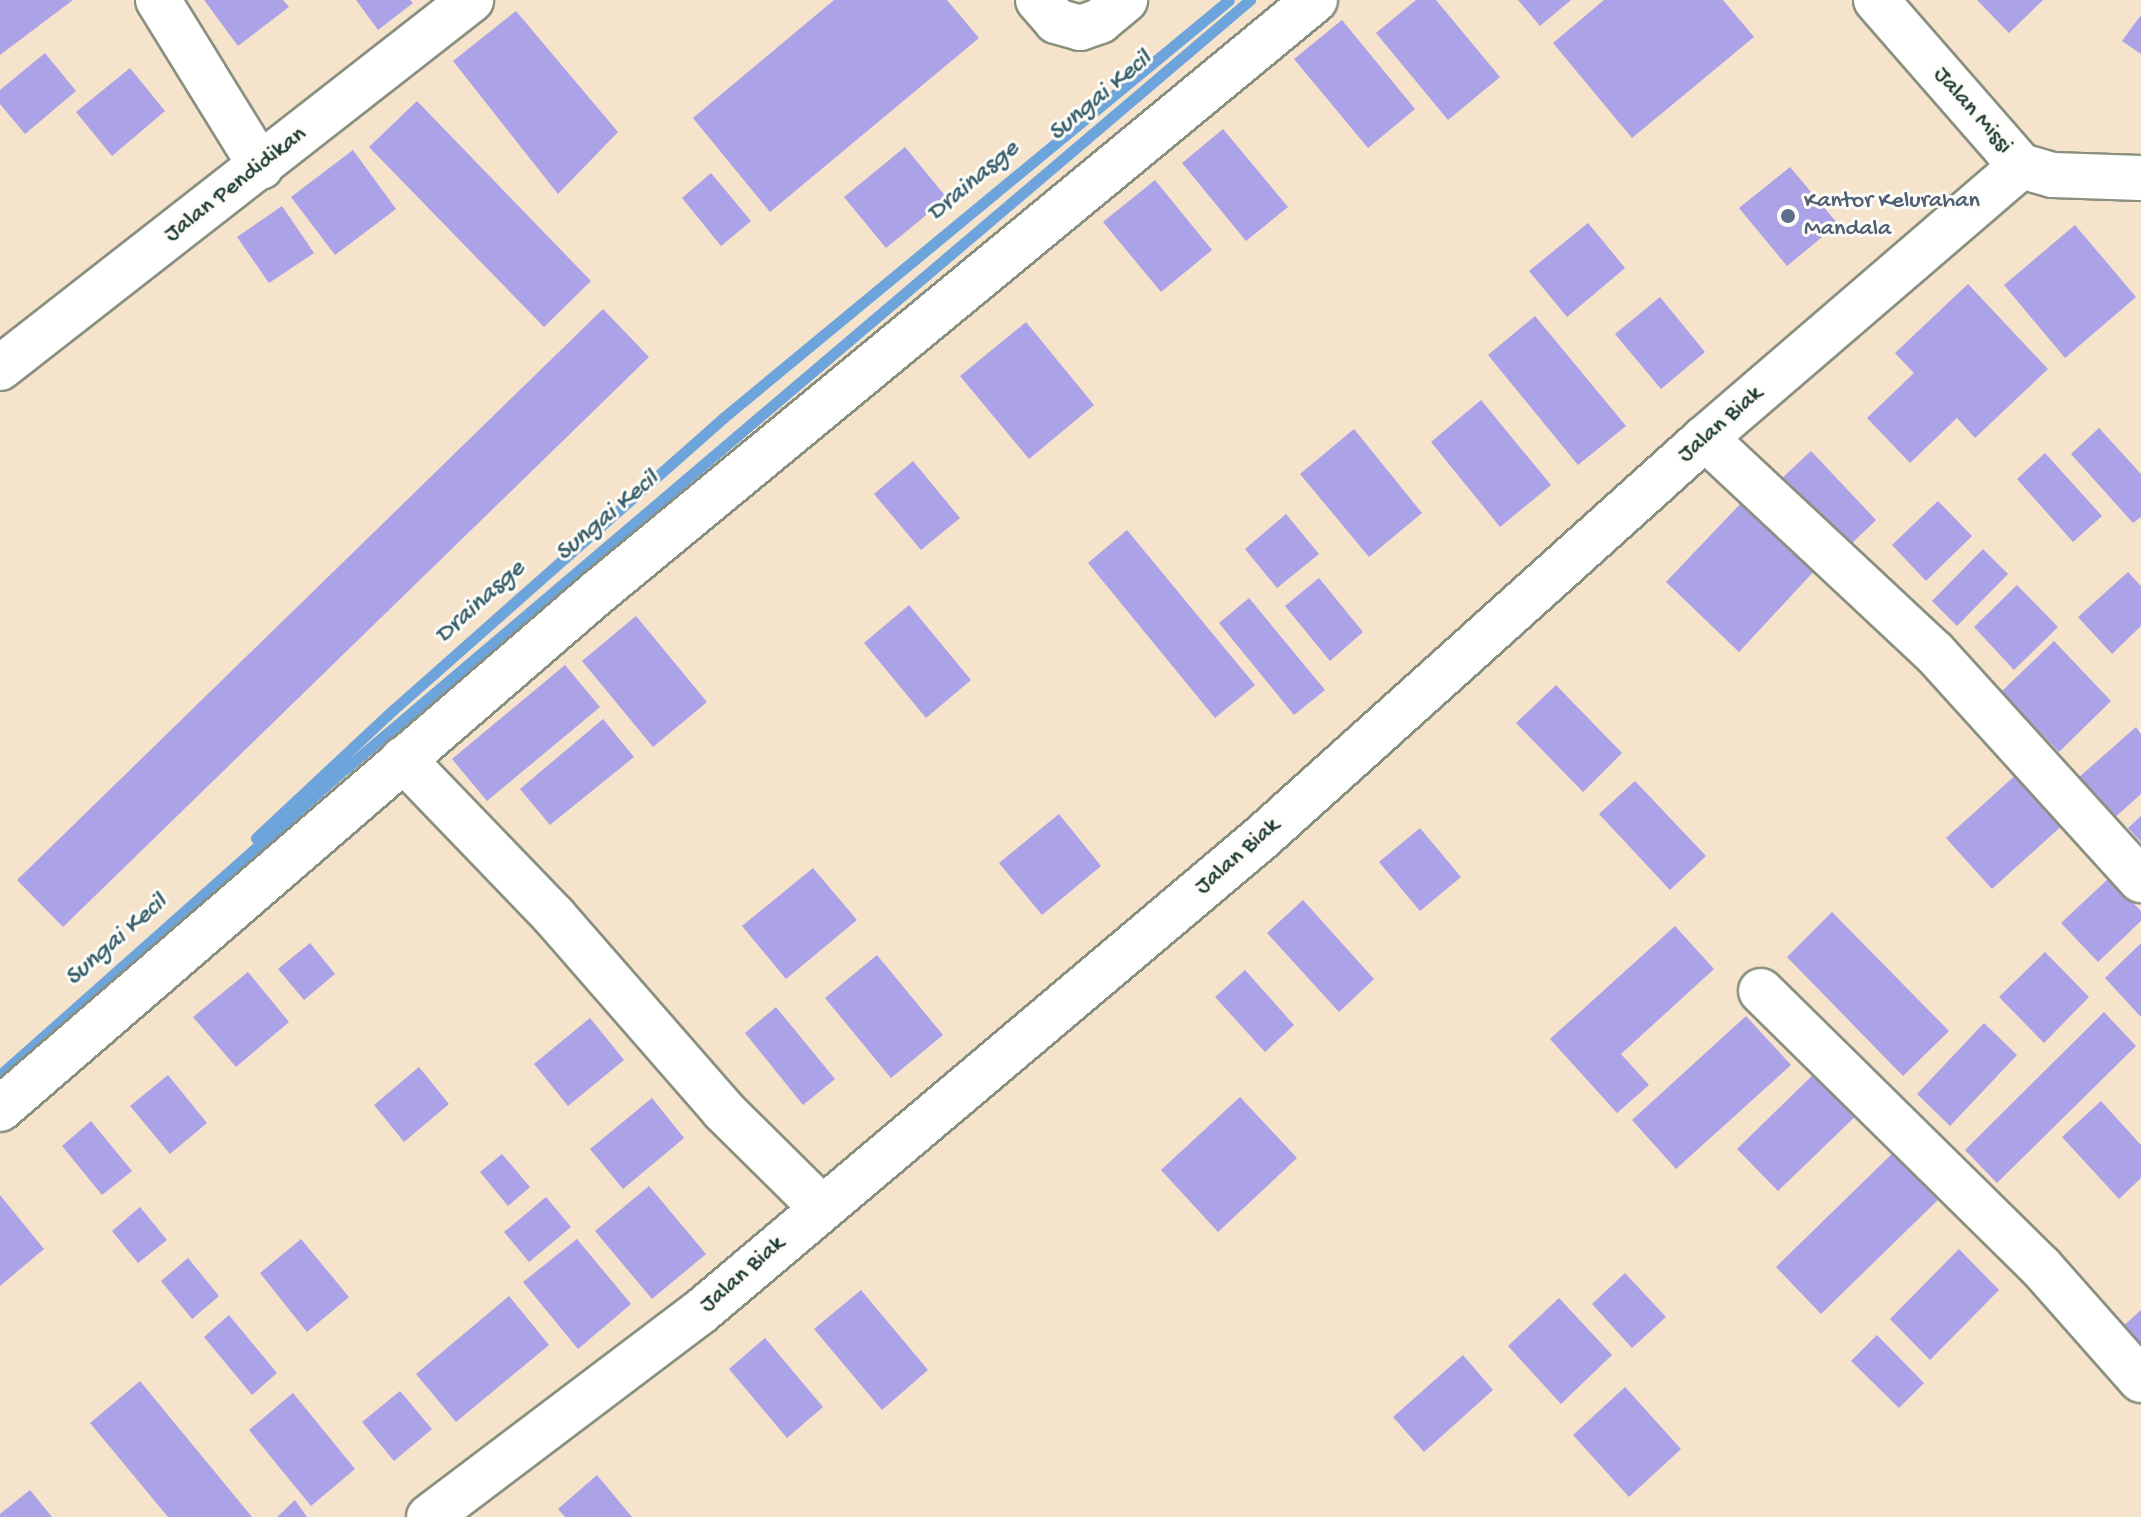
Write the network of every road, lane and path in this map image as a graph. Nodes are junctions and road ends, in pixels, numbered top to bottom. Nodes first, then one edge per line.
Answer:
1 (158, 0) edge
2 (471, 0) edge
3 (1038, 0) edge
4 (1125, 0) edge
5 (1315, 0) edge
6 (1876, 0) edge
7 (2021, 166) junction
8 (261, 167) junction
9 (2141, 178) edge
10 (0, 368) edge
11 (1705, 438) junction
12 (403, 759) junction
13 (2141, 880) edge
14 (1761, 991) dead end
15 (0, 1109) edge
16 (821, 1207) junction
17 (2141, 1380) edge
18 (429, 1517) edge

1 - 8 street
2 - 8 street, Jalan Pendidikan
3 - 4 street
5 - 12 street
6 - 7 street, Jalan Missi
7 - 9 street, Jalan Missi
7 - 11 street, Jalan Biak
8 - 10 street, Jalan Pendidikan
11 - 13 street
11 - 16 street, Jalan Biak
12 - 15 street
12 - 16 street
14 - 17 street
16 - 18 street, Jalan Biak

